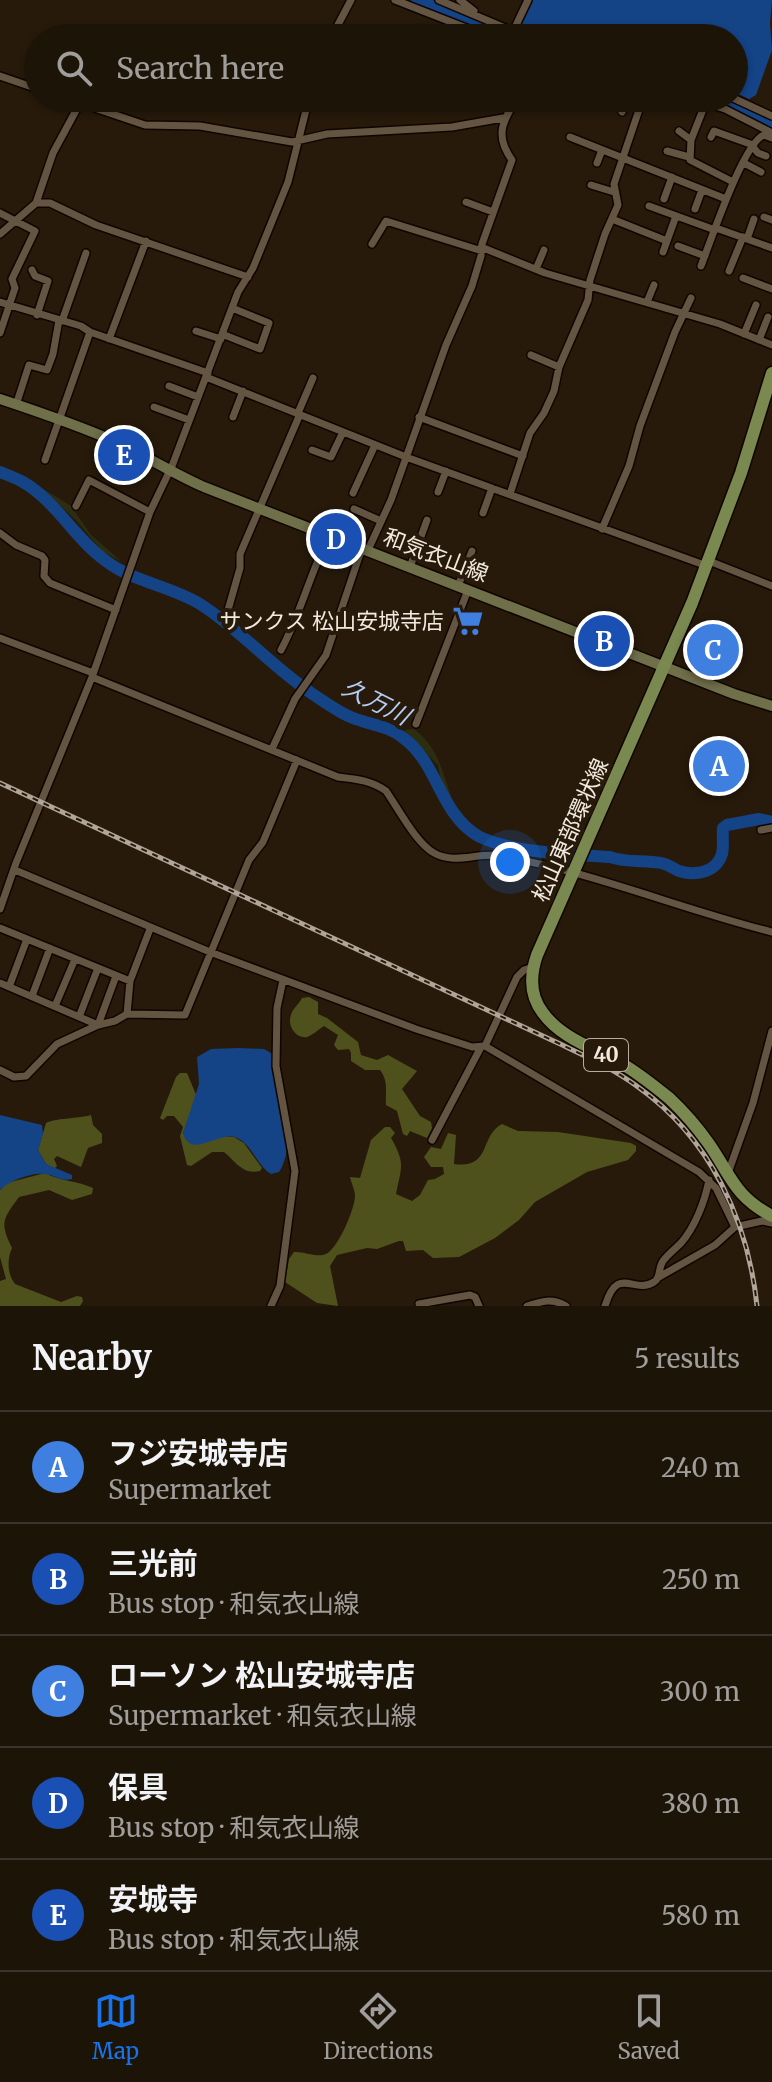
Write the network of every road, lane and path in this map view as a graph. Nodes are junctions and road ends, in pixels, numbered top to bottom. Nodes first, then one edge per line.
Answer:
1 (351, 0) edge
2 (395, 0) edge
3 (439, 0) edge
4 (460, 0) edge
5 (528, 0) edge
6 (478, 15) junction
7 (338, 24) edge
8 (456, 24) edge
9 (494, 24) edge
10 (517, 24) edge
11 (0, 76) edge
12 (24, 84) edge
13 (748, 105) edge
14 (75, 112) edge
15 (107, 112) edge
16 (305, 112) edge
17 (507, 112) edge
18 (638, 112) edge
19 (702, 112) edge
20 (730, 112) edge
21 (772, 115) edge
22 (503, 118) junction
23 (679, 131) dead end
24 (772, 136) edge
25 (570, 137) dead end
26 (711, 137) dead end
27 (691, 140) junction
28 (297, 141) junction
29 (753, 146) junction
30 (602, 150) junction
31 (667, 151) dead end
32 (766, 156) dead end
33 (689, 157) junction
34 (623, 158) junction
35 (597, 163) dead end
36 (744, 163) junction
37 (761, 172) dead end
38 (672, 177) junction
39 (734, 179) junction
40 (744, 182) dead end
41 (591, 185) dead end
42 (702, 190) junction
43 (614, 192) junction
44 (664, 199) dead end
45 (726, 199) junction
46 (466, 202) dead end
47 (36, 203) junction
48 (649, 206) dead end
49 (695, 209) dead end
50 (493, 212) junction
51 (0, 213) edge
52 (676, 216) junction
53 (612, 219) junction
54 (754, 219) dead end
55 (16, 220) junction
56 (716, 229) junction
57 (0, 234) edge
58 (745, 238) junction
59 (146, 241) junction
60 (667, 241) junction
61 (372, 244) dead end
62 (678, 246) dead end
63 (771, 246) edge
64 (482, 249) junction
65 (544, 250) dead end
66 (663, 252) dead end
67 (86, 253) dead end
68 (705, 256) junction
69 (701, 266) dead end
70 (536, 269) junction
71 (32, 270) dead end
72 (729, 271) dead end
73 (248, 277) junction
74 (743, 278) dead end
75 (590, 285) junction
76 (654, 285) dead end
77 (772, 289) edge
78 (691, 298) dead end
79 (0, 302) edge
80 (647, 302) junction
81 (10, 305) junction
82 (756, 305) dead end
83 (232, 308) junction
84 (685, 314) junction
85 (37, 315) junction
86 (768, 317) dead end
87 (60, 321) junction
88 (196, 331) dead end
89 (90, 332) junction
90 (0, 333) edge
91 (744, 334) junction
92 (222, 337) junction
93 (109, 339) junction
94 (759, 340) junction
95 (772, 345) edge
96 (531, 355) dead end
97 (559, 367) junction
98 (772, 373) edge
99 (207, 375) junction
100 (313, 378) dead end
101 (169, 386) dead end
102 (243, 391) junction
103 (198, 397) junction
104 (0, 399) edge
105 (16, 405) junction
106 (154, 407) dead end
107 (299, 414) junction
108 (233, 417) dead end
109 (419, 417) junction
110 (58, 419) junction
111 (189, 420) junction
112 (343, 432) junction
113 (375, 445) junction
114 (312, 450) dead end
115 (523, 456) junction
116 (406, 457) junction
117 (45, 460) dead end
118 (168, 471) junction
119 (446, 471) junction
120 (492, 488) junction
121 (438, 492) dead end
122 (353, 493) dead end
123 (510, 494) junction
124 (76, 506) dead end
125 (354, 509) dead end
126 (261, 510) junction
127 (150, 512) junction
128 (483, 513) dead end
129 (427, 520) dead end
130 (381, 521) junction
131 (602, 529) junction
132 (0, 533) edge
133 (329, 536) junction
134 (365, 549) junction
135 (472, 551) dead end
136 (708, 563) junction
137 (410, 567) junction
138 (772, 586) edge
139 (463, 588) junction
140 (116, 610) junction
141 (228, 610) dead end
142 (0, 638) edge
143 (281, 650) dead end
144 (665, 666) junction
145 (92, 675) junction
146 (772, 706) edge
147 (416, 724) dead end
148 (272, 749) junction
149 (297, 760) junction
150 (772, 828) edge
151 (761, 830) dead end
152 (574, 869) junction
153 (15, 870) junction
154 (0, 909) edge
155 (150, 929) junction
156 (1, 932) edge
157 (772, 932) edge
158 (27, 939) junction
159 (50, 948) junction
160 (210, 952) junction
161 (75, 959) junction
162 (533, 967) junction
163 (98, 968) junction
164 (116, 976) junction
165 (283, 980) junction
166 (130, 981) junction
167 (0, 983) edge
168 (9, 987) junction
169 (32, 996) junction
170 (55, 1006) junction
171 (127, 1014) junction
172 (79, 1017) junction
173 (98, 1025) junction
174 (772, 1031) edge
175 (483, 1047) junction
176 (0, 1070) edge
177 (432, 1140) dead end
178 (728, 1173) junction
179 (709, 1180) junction
180 (772, 1216) edge
181 (772, 1223) edge
182 (735, 1227) junction
183 (659, 1277) junction
184 (419, 1304) edge
185 (271, 1306) edge
186 (479, 1306) edge
187 (527, 1306) edge
188 (566, 1306) edge
189 (605, 1306) edge

1 - 7 street
2 - 8 street
3 - 6 street
4 - 6 street
5 - 10 street
6 - 9 street
11 - 12 street
13 - 21 street
14 - 47 street
15 - 28 street
16 - 28 street
17 - 22 street
18 - 34 street
19 - 27 street
20 - 24 street
22 - 28 street
22 - 50 street
23 - 27 street
24 - 29 street
25 - 30 street
26 - 29 street
27 - 33 street
28 - 73 street
29 - 32 street
29 - 36 street
30 - 34 street
30 - 35 street
31 - 33 street
33 - 39 street
34 - 38 street
34 - 43 street
36 - 37 street
36 - 39 street
38 - 42 street
38 - 44 street
39 - 40 street
39 - 45 street
41 - 43 street
42 - 45 street
42 - 49 street
43 - 53 street
45 - 56 street
46 - 50 street
47 - 55 street
47 - 59 street
48 - 52 street
50 - 64 street
51 - 55 street
52 - 56 street
52 - 60 street
53 - 60 street
53 - 75 street
54 - 58 street
55 - 57 street
55 - 81 street
56 - 58 street
56 - 68 street
58 - 63 street
58 - 72 street
59 - 73 street
59 - 93 street
60 - 66 street
61 - 64 street
62 - 68 street
64 - 70 street
64 - 109 street
65 - 70 street
67 - 87 street
68 - 69 street
70 - 75 street
71 - 85 street
73 - 83 street
74 - 77 street
75 - 80 street
75 - 97 street
76 - 80 street
78 - 84 street
79 - 81 street
80 - 84 street
81 - 85 street
81 - 90 street
82 - 91 street
83 - 92 street
83 - 92 street
84 - 91 street
84 - 131 street
85 - 87 street
86 - 94 street
87 - 89 street
87 - 105 street
88 - 92 street
89 - 93 street
89 - 110 street
91 - 94 street
92 - 99 street
93 - 99 street
94 - 95 street
96 - 97 street
97 - 115 street
98 - 136 main road, 松山東部環状線
99 - 102 street
99 - 103 street
100 - 107 street
101 - 103 street
102 - 107 street
102 - 108 street
103 - 111 street
104 - 105 main road, 和気衣山線
105 - 110 main road, 和気衣山線
106 - 111 street
107 - 112 street
107 - 126 street
109 - 115 street
109 - 116 street
110 - 117 street
110 - 118 main road, 和気衣山線
111 - 118 street
112 - 113 street
112 - 114 street
113 - 116 street
113 - 122 street
115 - 123 street
116 - 119 street
116 - 130 street
118 - 126 main road, 和気衣山線
118 - 127 street
119 - 120 street
119 - 121 street
120 - 123 street
120 - 128 street
123 - 131 street
124 - 127 street
125 - 130 street
126 - 133 main road, 和気衣山線
126 - 141 street
127 - 140 street
129 - 137 street
130 - 134 street
131 - 136 street
132 - 140 street
133 - 134 main road, 和気衣山線
133 - 143 street
134 - 137 main road, 和気衣山線
134 - 148 street
135 - 139 street
136 - 138 street
136 - 144 main road, 松山東部環状線
137 - 139 main road, 和気衣山線
139 - 144 main road, 和気衣山線
139 - 147 street
140 - 145 street
142 - 145 street
144 - 146 main road, 和気衣山線
144 - 152 main road, 松山東部環状線
145 - 148 street
145 - 153 street
148 - 149 street
149 - 152 street
149 - 160 street
150 - 151 street
152 - 157 street
152 - 162 main road, 松山東部環状線
153 - 154 street
153 - 155 street
155 - 160 street
155 - 166 street
156 - 158 street
158 - 159 street
158 - 168 street
159 - 161 street
159 - 169 street
160 - 165 street
160 - 171 street
161 - 163 street
161 - 170 street
162 - 175 street
162 - 178 main road, 40
163 - 164 street
163 - 172 street
164 - 166 street
164 - 173 street
165 - 175 street
165 - 185 street
166 - 171 street
167 - 168 street
168 - 169 street
169 - 170 street
170 - 172 street
171 - 173 street
172 - 173 street
173 - 176 street
174 - 178 street
175 - 177 street
175 - 179 street
178 - 180 main road, 40
179 - 182 street
179 - 183 street
181 - 182 street
182 - 183 street
183 - 189 street
184 - 186 street
187 - 188 street

